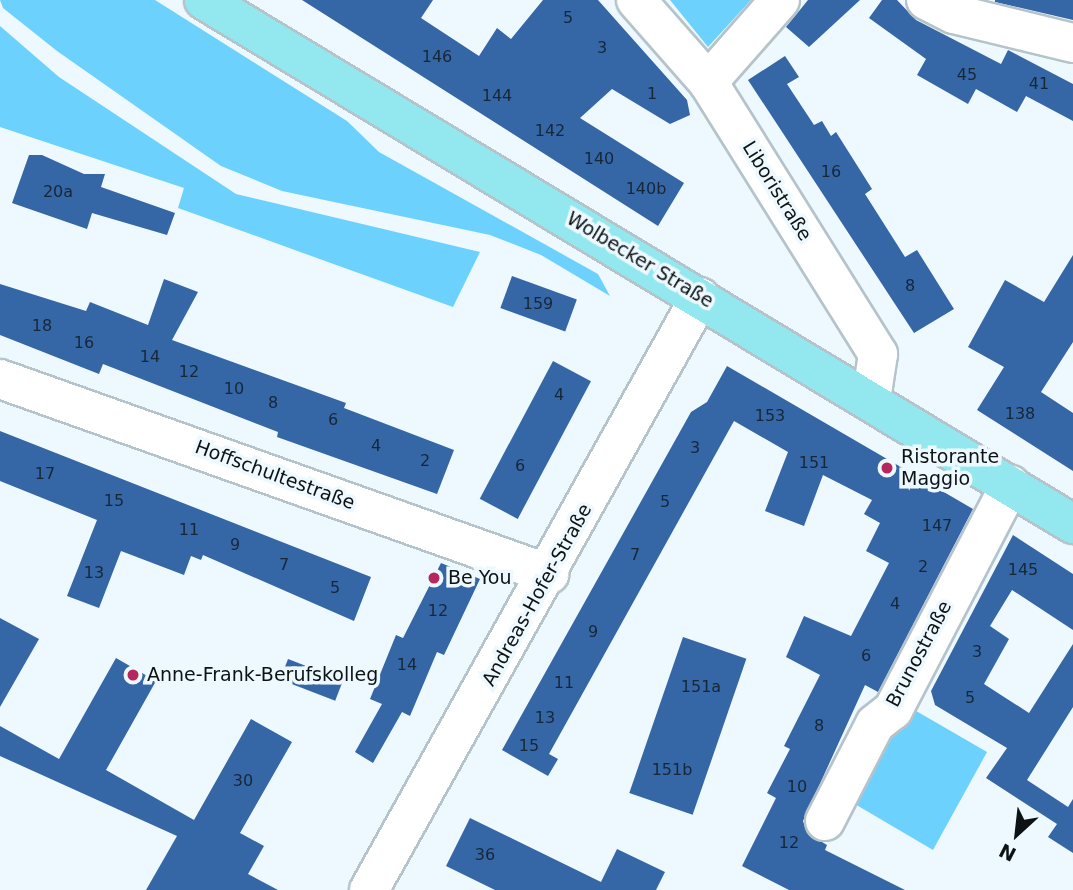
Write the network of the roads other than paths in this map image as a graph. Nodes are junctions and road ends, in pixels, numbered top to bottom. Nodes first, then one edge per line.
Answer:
1 (204, 0) edge
2 (636, 0) edge
3 (780, 0) edge
4 (926, 0) edge
5 (1073, 43) edge
6 (708, 82) junction
7 (700, 297) junction
8 (0, 379) edge
9 (871, 400) junction
10 (1010, 485) junction
11 (1073, 524) edge
12 (549, 574) junction
13 (825, 821) dead end
14 (382, 886) edge

1 - 7 main road, Wolbecker Straße
2 - 6 street, Liboristraße
3 - 6 street
4 - 5 street
6 - 9 street, Liboristraße
7 - 9 main road, Wolbecker Straße
7 - 12 street, Andreas-Hofer-Straße
8 - 12 street, Hoffschultestraße
9 - 10 main road, Wolbecker Straße
10 - 11 main road, Wolbecker Straße
10 - 13 street, Brunostraße
12 - 14 street, Andreas-Hofer-Straße

